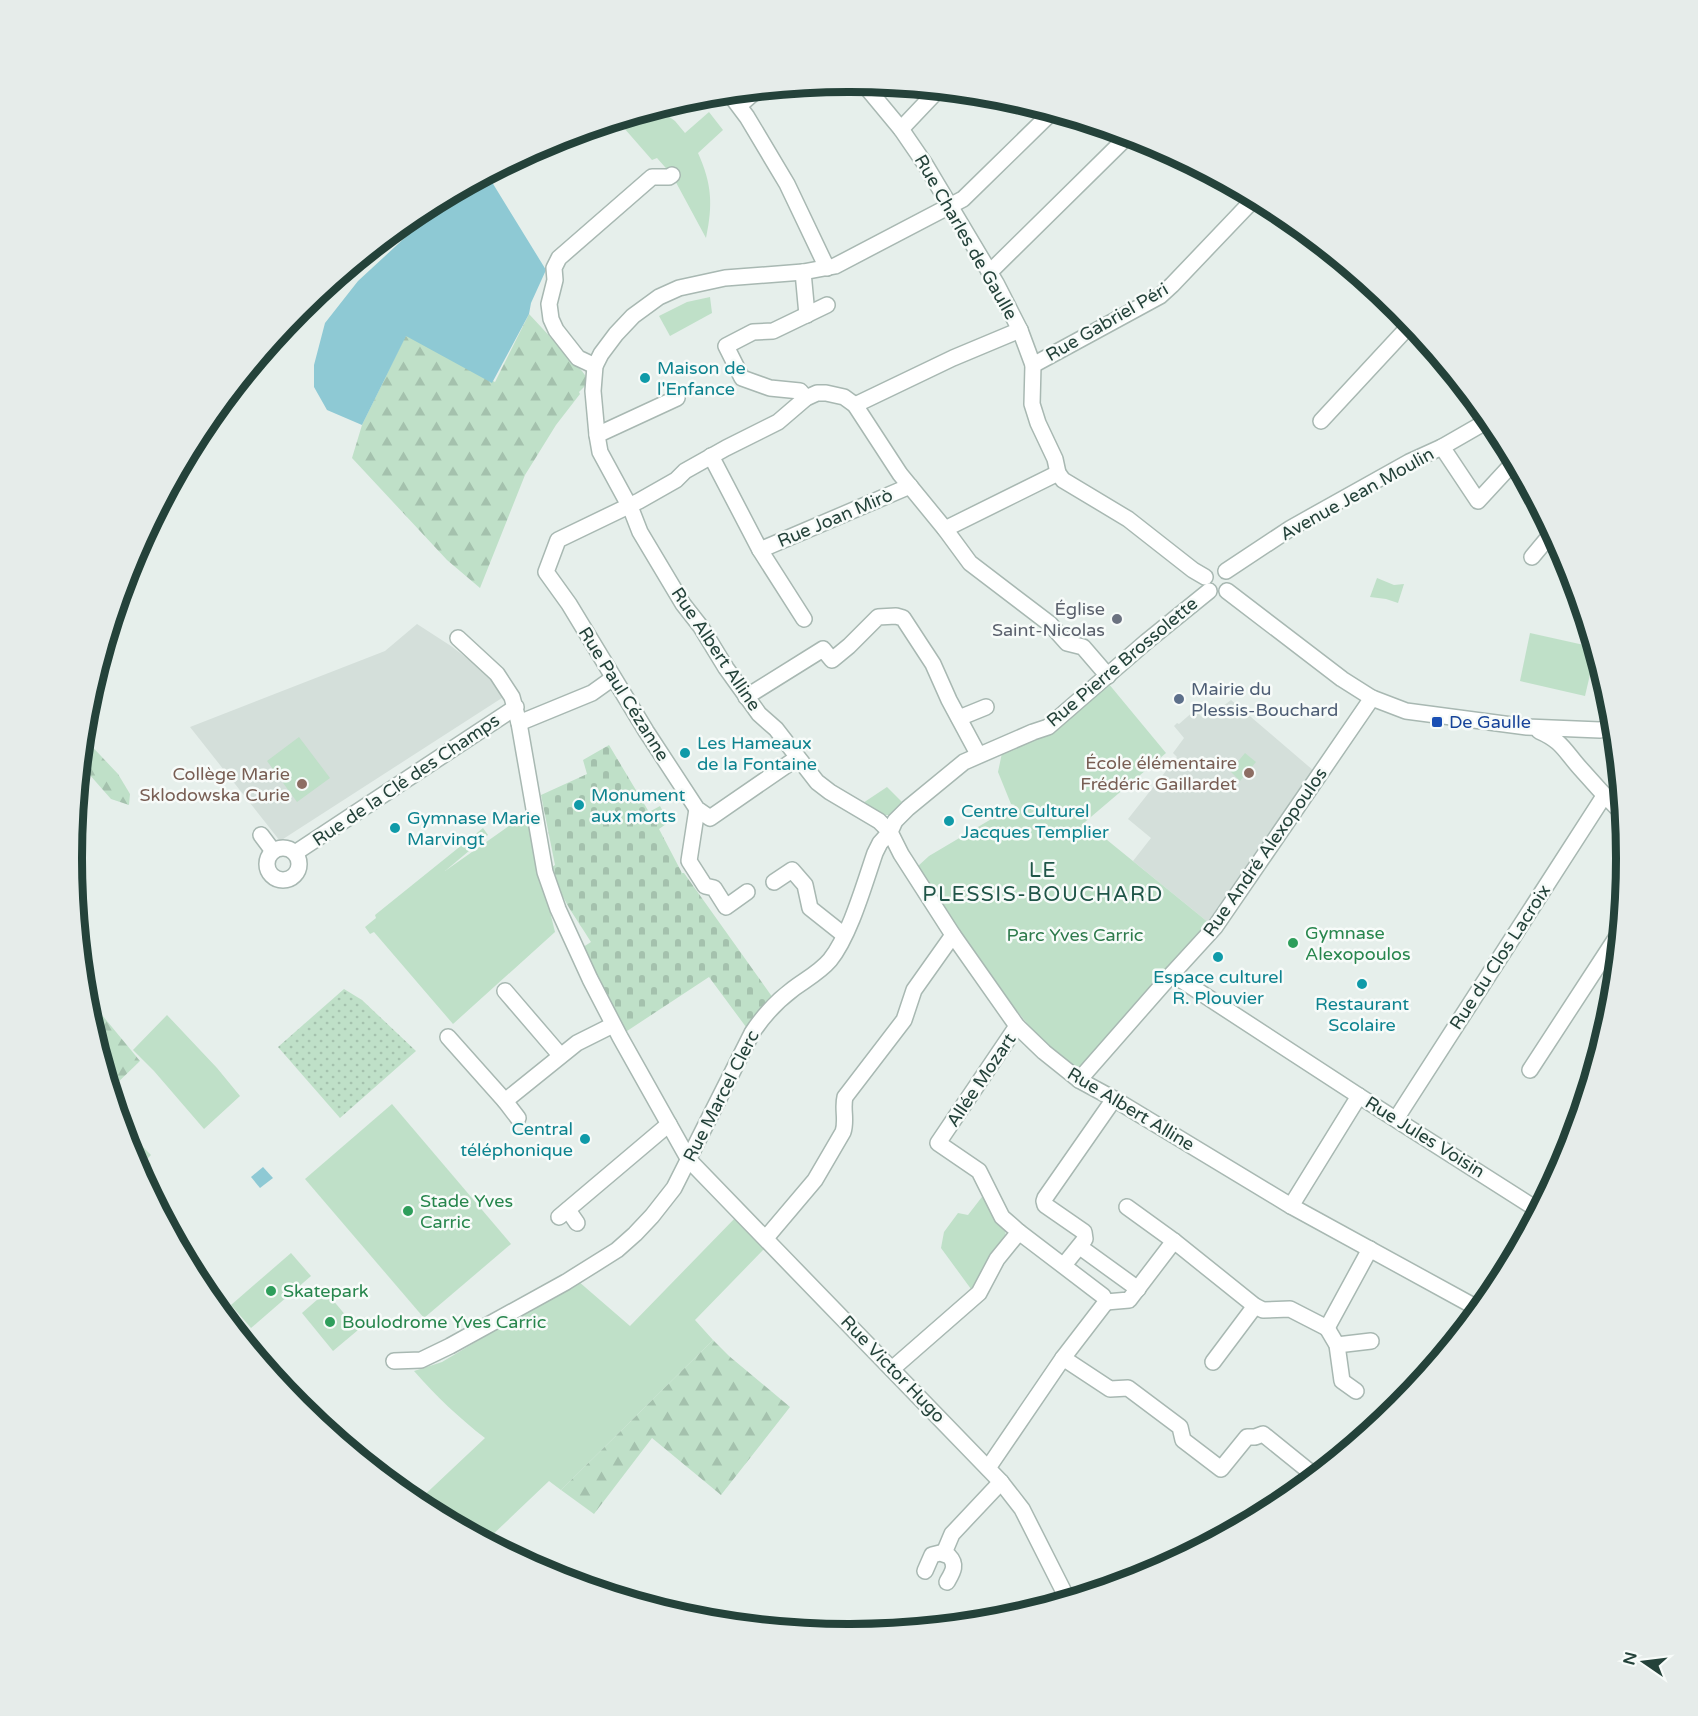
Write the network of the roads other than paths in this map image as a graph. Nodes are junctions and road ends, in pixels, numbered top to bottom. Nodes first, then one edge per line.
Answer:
1 (871, 92) edge
2 (932, 96) edge
3 (748, 98) edge
4 (736, 100) edge
5 (740, 105) junction
6 (1045, 118) edge
7 (901, 129) junction
8 (1122, 142) edge
9 (672, 175) dead end
10 (1249, 205) edge
11 (951, 207) junction
12 (827, 268) junction
13 (989, 271) junction
14 (803, 272) junction
15 (827, 305) dead end
16 (807, 315) junction
17 (1020, 330) junction
18 (1405, 331) edge
19 (1033, 365) junction
20 (595, 366) junction
21 (677, 398) dead end
22 (806, 398) junction
23 (855, 405) junction
24 (1321, 422) dead end
25 (1481, 425) edge
26 (597, 435) junction
27 (1442, 447) junction
28 (711, 456) junction
29 (1509, 468) edge
30 (1058, 473) junction
31 (910, 486) junction
32 (629, 506) junction
33 (945, 528) junction
34 (1546, 540) edge
35 (760, 550) junction
36 (1532, 557) dead end
37 (1226, 571) junction
38 (1208, 584) junction
39 (1227, 591) junction
40 (804, 619) dead end
41 (458, 638) dead end
42 (1108, 676) junction
43 (614, 678) junction
44 (746, 697) junction
45 (1372, 698) junction
46 (986, 706) dead end
47 (516, 707) junction
48 (959, 718) junction
49 (519, 723) junction
50 (1527, 727) junction
51 (1604, 728) edge
52 (1604, 729) edge
53 (978, 754) junction
54 (797, 758) junction
55 (1571, 758) junction
56 (1604, 796) junction
57 (1614, 805) edge
58 (697, 809) junction
59 (890, 832) junction
60 (261, 836) dead end
61 (273, 851) junction
62 (295, 853) junction
63 (774, 882) dead end
64 (747, 892) dead end
65 (844, 935) junction
66 (952, 935) junction
67 (1610, 946) edge
68 (1172, 974) junction
69 (505, 991) dead end
70 (613, 1025) junction
71 (1017, 1026) junction
72 (448, 1036) dead end
73 (560, 1055) junction
74 (1530, 1070) dead end
75 (1079, 1080) junction
76 (1359, 1096) junction
77 (1114, 1099) junction
78 (505, 1101) junction
79 (518, 1118) dead end
80 (1396, 1119) junction
81 (669, 1124) junction
82 (689, 1160) junction
83 (1291, 1206) junction
84 (1531, 1206) edge
85 (1127, 1207) dead end
86 (568, 1217) dead end
87 (1019, 1232) junction
88 (766, 1238) junction
89 (1174, 1241) junction
90 (1080, 1247) junction
91 (1370, 1250) junction
92 (1064, 1265) junction
93 (1138, 1289) junction
94 (1104, 1299) junction
95 (1471, 1305) edge
96 (1255, 1306) junction
97 (1327, 1328) junction
98 (1371, 1341) dead end
99 (1337, 1345) junction
100 (1063, 1358) junction
101 (394, 1361) dead end
102 (1213, 1362) dead end
103 (892, 1369) junction
104 (1356, 1391) dead end
105 (988, 1468) junction
106 (1309, 1471) edge
107 (1001, 1482) junction
108 (945, 1553) junction
109 (925, 1571) dead end
110 (947, 1582) dead end
111 (1064, 1593) edge

1 - 7 street, Rue Charles de Gaulle
2 - 7 street
3 - 5 street
4 - 5 street
5 - 12 street
6 - 11 street
7 - 11 street, Rue Charles de Gaulle
8 - 13 street
9 - 20 street
10 - 19 street, Rue Gabriel Péri
11 - 12 street
11 - 13 street, Rue Charles de Gaulle
12 - 14 street
13 - 17 street, Rue Charles de Gaulle
14 - 16 street
14 - 20 street
15 - 16 street
16 - 22 street
17 - 19 street, Rue Charles de Gaulle
17 - 23 street
18 - 24 street
19 - 30 street, Rue Charles de Gaulle
20 - 26 street, Rue Albert Alline
21 - 26 street
22 - 23 street
22 - 28 street
23 - 31 street
25 - 27 street, Avenue Jean Moulin
26 - 32 street, Rue Albert Alline
27 - 29 street
27 - 37 street, Avenue Jean Moulin
28 - 32 street
28 - 35 street
30 - 33 street
30 - 38 street
31 - 33 street
31 - 35 street, Rue Joan Mirò
32 - 43 street, Rue Paul Cézanne
32 - 44 street, Rue Albert Alline
33 - 42 street
34 - 36 street
35 - 40 street
37 - 38 street
37 - 39 street
38 - 39 street
38 - 42 street, Rue Pierre Brossolette
39 - 45 street
41 - 47 street, Rue Victor Hugo
42 - 53 street, Rue Pierre Brossolette
43 - 49 street
43 - 58 street, Rue Paul Cézanne
44 - 48 street
44 - 54 street, Rue Albert Alline
45 - 50 street
45 - 68 street, Rue André Alexopoulos
46 - 48 street
47 - 49 street, Rue Victor Hugo
47 - 62 street, Rue de la Clé des Champs
48 - 53 street
49 - 70 street, Rue Victor Hugo
50 - 51 street
50 - 55 street
52 - 55 street
53 - 59 street, Rue Pierre Brossolette
54 - 58 street
54 - 59 street, Rue Albert Alline
55 - 56 street
56 - 57 street
56 - 80 street, Rue du Clos Lacroix
58 - 64 street
59 - 65 street, Rue Marcel Clerc
59 - 66 street, Rue Albert Alline
60 - 61 street
61 - 62 street, Rue de la Clé des Champs
61 - 62 street, Rue de la Clé des Champs
63 - 65 street
65 - 82 street, Rue Marcel Clerc
66 - 71 street, Rue Albert Alline
66 - 88 street
67 - 74 street
68 - 75 street, Rue André Alexopoulos
68 - 76 street
69 - 73 street
70 - 73 street
70 - 81 street, Rue Victor Hugo
71 - 75 street, Rue Albert Alline
71 - 87 street, Allée Mozart
72 - 78 street
73 - 78 street
75 - 77 street, Rue Albert Alline
76 - 80 street, Rue Jules Voisin
76 - 83 street, Rue Jules Voisin
77 - 83 street, Rue Albert Alline
77 - 90 street
78 - 79 street
80 - 84 street, Rue Jules Voisin
81 - 82 street, Rue Victor Hugo
81 - 86 street
82 - 88 street, Rue Victor Hugo
82 - 101 street, Rue Marcel Clerc
83 - 91 street, Rue Albert Alline
85 - 89 street
87 - 92 street
87 - 103 street
88 - 103 street, Rue Victor Hugo
89 - 93 street
89 - 96 street
90 - 92 street
90 - 93 street
91 - 95 street, Rue Albert Alline
91 - 97 street
92 - 94 street
93 - 94 street
94 - 100 street
96 - 97 street
96 - 102 street
97 - 99 street
98 - 99 street
99 - 104 street
100 - 105 street
100 - 106 street
103 - 105 street, Rue Victor Hugo
105 - 107 street, Rue Victor Hugo
107 - 108 street
107 - 111 street, Rue Victor Hugo
108 - 109 street
108 - 110 street

